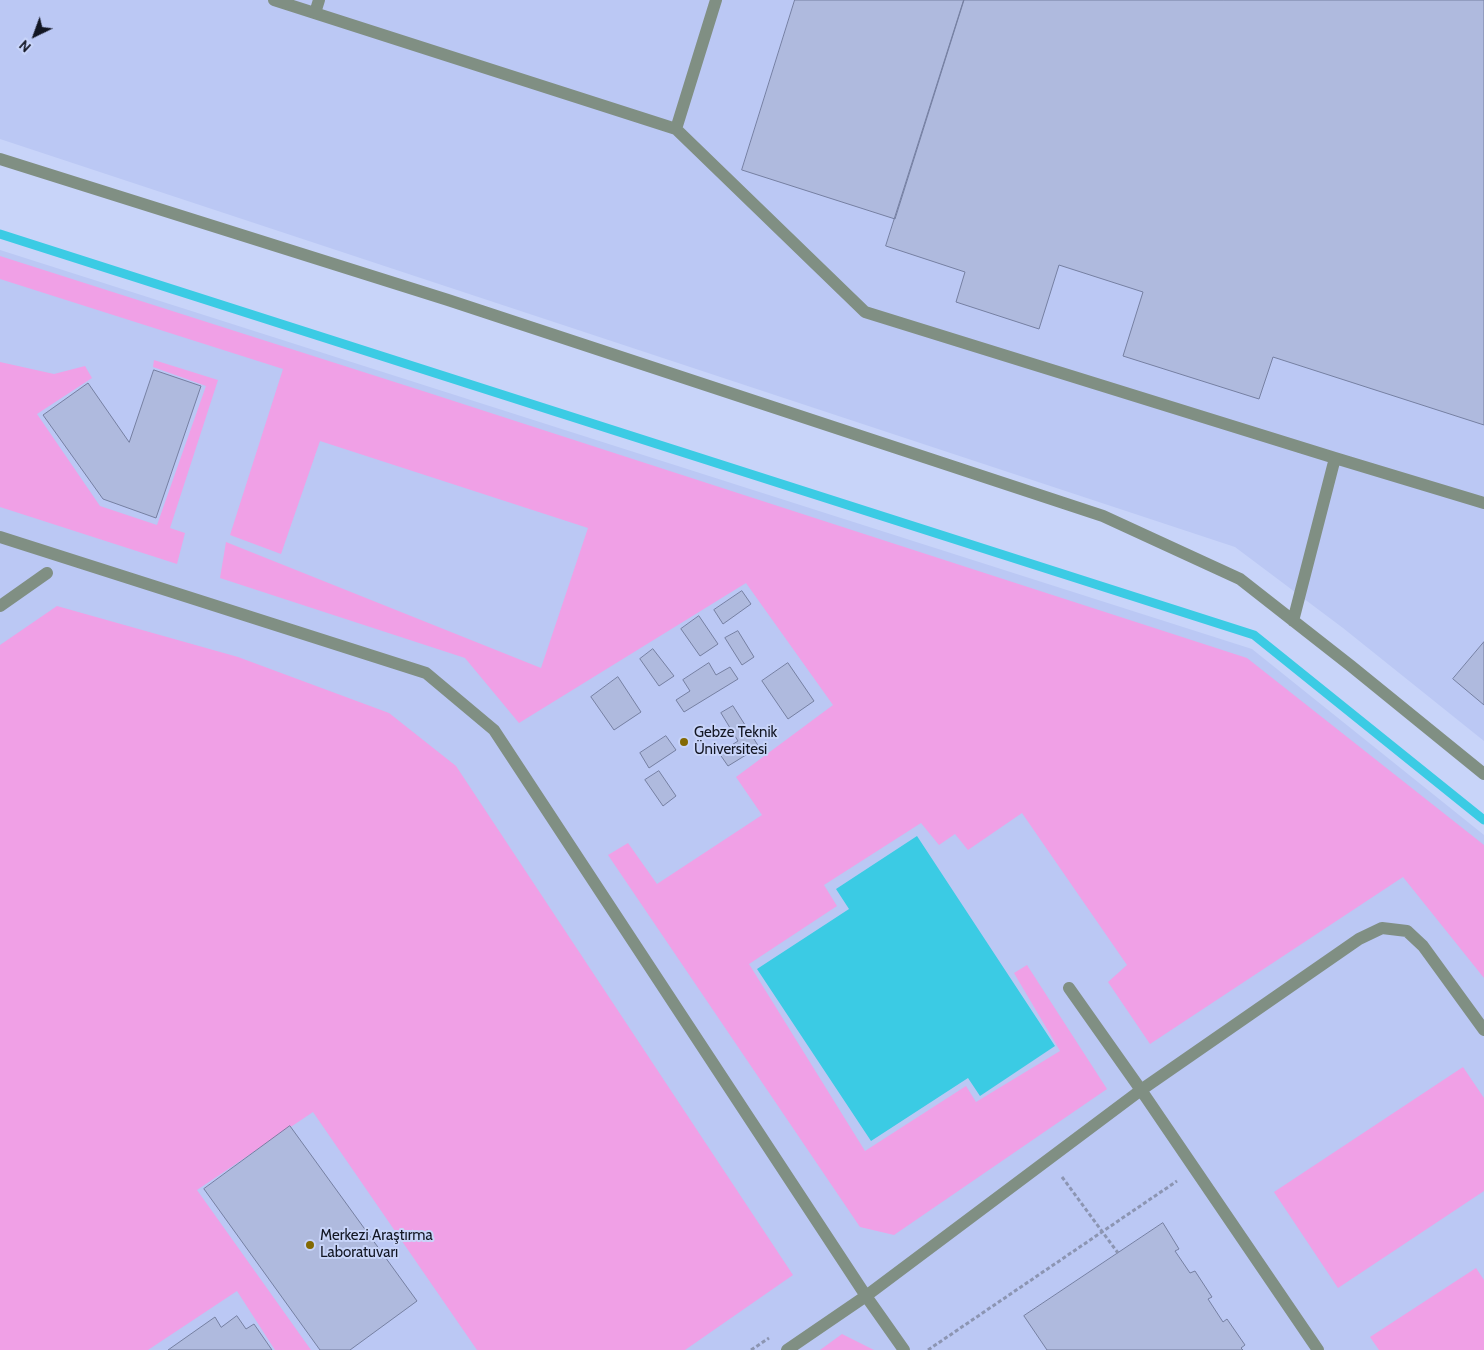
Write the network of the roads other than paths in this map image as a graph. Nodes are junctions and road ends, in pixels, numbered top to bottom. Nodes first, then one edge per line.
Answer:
1 (274, 0) edge
2 (319, 0) edge
3 (716, 0) edge
4 (315, 13) junction
5 (676, 129) junction
6 (0, 159) edge
7 (1335, 458) junction
8 (1484, 503) edge
9 (0, 537) edge
10 (47, 573) dead end
11 (0, 606) edge
12 (1293, 621) junction
13 (1484, 774) edge
14 (1068, 988) dead end
15 (1484, 1030) edge
16 (1141, 1090) junction
17 (866, 1296) junction
18 (787, 1350) edge
19 (904, 1350) edge
20 (1318, 1350) edge

1 - 4 street
2 - 4 street
3 - 5 street
4 - 5 street
5 - 7 street
6 - 12 street
7 - 8 street
7 - 12 street
9 - 17 street
10 - 11 street
12 - 13 street
14 - 16 street
15 - 16 street
16 - 17 street
16 - 20 street
17 - 18 street
17 - 19 street

